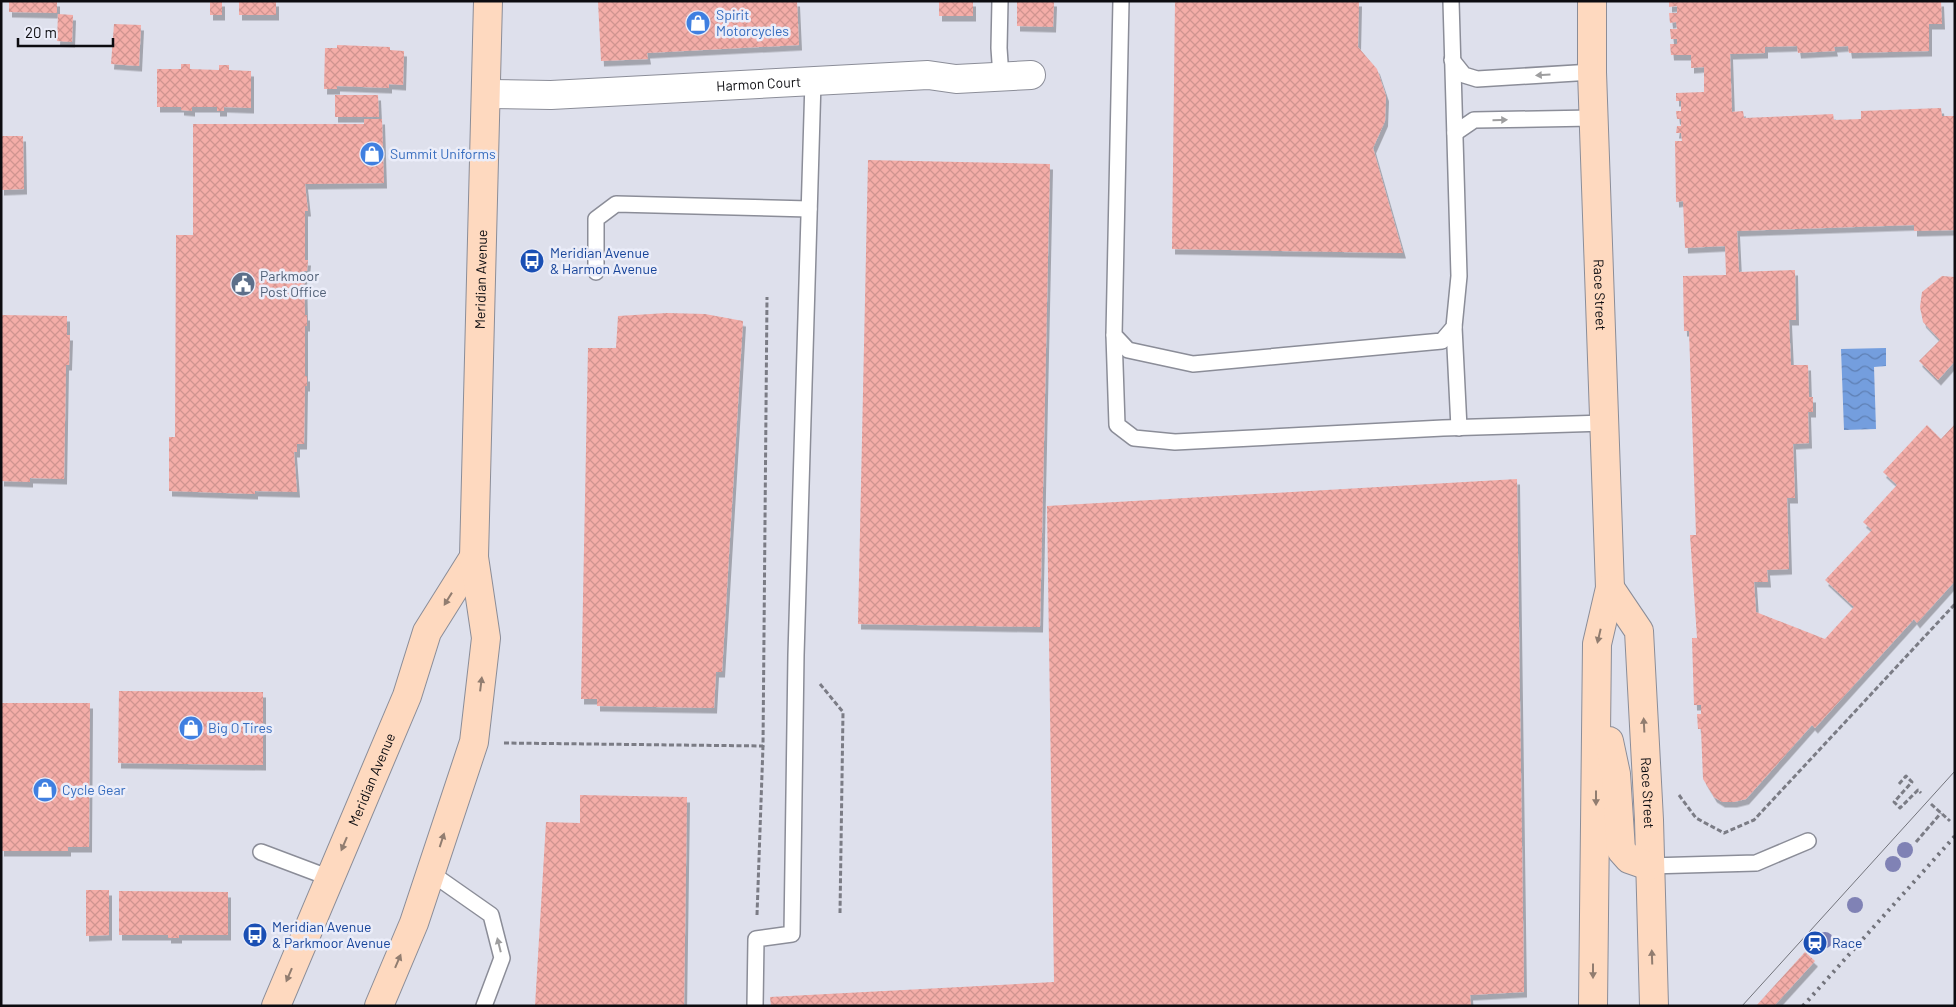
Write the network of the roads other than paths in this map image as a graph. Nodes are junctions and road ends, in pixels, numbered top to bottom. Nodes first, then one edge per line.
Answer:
1 (488, 1) edge
2 (1000, 1) edge
3 (1121, 1) edge
4 (1451, 1) edge
5 (1592, 1) edge
6 (1452, 60) junction
7 (1592, 72) junction
8 (1031, 75) dead end
9 (1002, 77) junction
10 (812, 81) junction
11 (487, 94) junction
12 (1593, 118) junction
13 (1455, 133) junction
14 (809, 209) junction
15 (596, 272) dead end
16 (1454, 328) junction
17 (1114, 335) junction
18 (1605, 423) junction
19 (1459, 428) junction
20 (474, 557) junction
21 (1610, 588) junction
22 (1597, 709) junction
23 (1808, 841) dead end
24 (261, 852) dead end
25 (1649, 866) junction
26 (431, 873) junction
27 (330, 878) junction
28 (487, 999) edge
29 (276, 1006) edge
30 (378, 1006) edge
31 (755, 1006) edge
32 (1593, 1006) edge
33 (1654, 1006) edge

1 - 11 main road, Meridian Avenue
2 - 9 lane
3 - 17 lane
4 - 6 lane
5 - 7 main road, Race Street
7 -> 6 lane
6 - 13 lane
7 - 12 main road, Race Street
8 - 9 street, Harmon Court
9 - 10 street, Harmon Court
10 - 11 street, Harmon Court
10 - 14 lane
11 - 20 main road, Meridian Avenue
13 -> 12 lane
12 - 18 main road, Race Street
13 - 16 lane
14 - 15 lane
14 - 31 lane
16 - 17 lane
16 - 19 lane
17 - 19 lane
18 - 19 lane
18 - 21 main road, Race Street
26 -> 20 main road, Meridian Avenue
20 -> 27 main road, Meridian Avenue
21 -> 22 main road, Race Street
25 -> 21 main road, Race Street
22 - 25 main road
22 -> 32 main road, Race Street
23 - 25 lane
24 - 27 lane
33 -> 25 main road, Race Street
28 -> 26 lane
30 -> 26 main road, Meridian Avenue
27 -> 29 main road, Meridian Avenue

